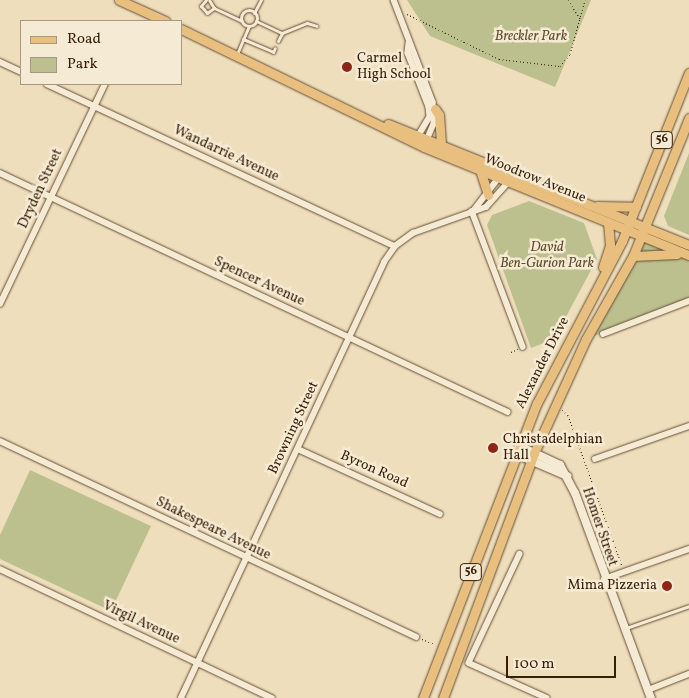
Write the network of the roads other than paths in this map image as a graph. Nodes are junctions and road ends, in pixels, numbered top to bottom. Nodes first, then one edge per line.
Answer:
1 (205, 0) edge
2 (261, 0) edge
3 (394, 0) edge
4 (123, 1) edge
5 (214, 8) junction
6 (254, 12) junction
7 (163, 20) edge
8 (242, 21) junction
9 (256, 21) junction
10 (248, 26) junction
11 (317, 26) dead end
12 (182, 29) edge
13 (282, 33) junction
14 (244, 39) junction
15 (278, 41) dead end
16 (409, 43) junction
17 (275, 48) dead end
18 (236, 55) junction
19 (0, 62) edge
20 (20, 72) edge
21 (689, 73) edge
22 (49, 85) edge
23 (104, 85) edge
24 (94, 106) junction
25 (435, 109) junction
26 (689, 118) edge
27 (421, 141) junction
28 (441, 145) junction
29 (480, 172) junction
30 (0, 173) edge
31 (501, 175) junction
32 (511, 180) junction
33 (488, 195) junction
34 (51, 197) junction
35 (594, 206) junction
36 (636, 207) junction
37 (472, 211) junction
38 (630, 220) junction
39 (608, 223) junction
40 (644, 226) junction
41 (626, 230) junction
42 (640, 236) junction
43 (394, 246) junction
44 (688, 251) edge
45 (633, 256) junction
46 (602, 277) junction
47 (689, 301) edge
48 (0, 304) edge
49 (603, 334) dead end
50 (350, 338) junction
51 (523, 348) dead end
52 (508, 412) dead end
53 (689, 426) edge
54 (0, 441) edge
55 (298, 449) junction
56 (518, 450) junction
57 (532, 456) junction
58 (595, 458) dead end
59 (440, 514) dead end
60 (688, 551) edge
61 (520, 554) dead end
62 (246, 559) junction
63 (0, 569) edge
64 (604, 578) junction
65 (689, 606) edge
66 (623, 629) junction
67 (416, 637) road end
68 (197, 663) junction
69 (689, 674) edge
70 (649, 694) edge
71 (181, 698) edge
72 (272, 698) edge
73 (423, 698) edge
74 (443, 698) edge
75 (547, 698) edge

1 - 5 lane
1 - 5 lane
2 - 6 lane
3 - 16 street
4 - 7 main road
5 - 8 lane
6 - 8 lane
6 - 9 lane
8 - 10 lane
9 - 10 lane
9 - 13 lane
10 - 14 lane
11 - 13 lane
12 - 18 main road, Woodrow Avenue
13 - 15 lane
14 - 17 lane
14 - 18 lane
16 - 25 street
16 - 27 street
18 - 27 main road, Woodrow Avenue
19 - 20 street
21 - 36 main road, Alexander Drive / 56
22 - 24 street, Wandarrie Avenue
23 - 24 street, Dryden Street
24 - 34 street, Dryden Street
24 - 43 street, Wandarrie Avenue
25 - 27 street
25 - 28 main road
26 - 40 main road, Alexander Drive / 56
27 - 28 main road, Woodrow Avenue
27 - 29 main road, Woodrow Avenue
28 - 31 main road, Woodrow Avenue
29 - 31 main road, Woodrow Avenue
29 - 33 main road
30 - 34 street, Spencer Avenue
31 - 32 main road, Woodrow Avenue
31 - 33 street
32 - 35 main road, Woodrow Avenue
32 - 37 street
32 - 39 main road, Woodrow Avenue
33 - 37 street
34 - 48 street, Dryden Street
34 - 50 street, Spencer Avenue
35 - 36 main road
35 - 38 main road, Woodrow Avenue
36 - 38 main road, Alexander Drive / 56
37 - 43 street
37 - 51 street
38 - 40 main road, Woodrow Avenue
38 - 41 main road, Alexander Drive / 56
39 - 41 main road, Woodrow Avenue
39 - 46 main road
40 - 42 main road, Alexander Drive / 56
40 - 44 main road, Woodrow Avenue
41 - 42 main road, Woodrow Avenue
41 - 46 main road, Alexander Drive / 56
42 - 44 main road, Woodrow Avenue
42 - 45 main road, Alexander Drive / 56
43 - 50 street, Browning Street
44 - 45 main road
45 - 57 main road, Alexander Drive / 56
46 - 56 main road, Alexander Drive / 56
47 - 49 street
50 - 52 street, Spencer Avenue
50 - 55 street, Browning Street
53 - 58 street
54 - 62 street, Shakespeare Avenue
55 - 59 street, Byron Road
55 - 62 street, Browning Street
56 - 57 street, Homer Street
56 - 73 main road, Alexander Drive / 56
57 - 64 street, Homer Street
57 - 74 main road, Alexander Drive / 56
60 - 64 street
61 - 75 street
62 - 67 street, Shakespeare Avenue
62 - 68 street, Browning Street
63 - 68 street, Virgil Avenue
64 - 66 street, Homer Street
65 - 66 lane
66 - 70 street, Homer Street
68 - 71 street, Browning Street
68 - 72 street, Virgil Avenue
69 - 70 street

